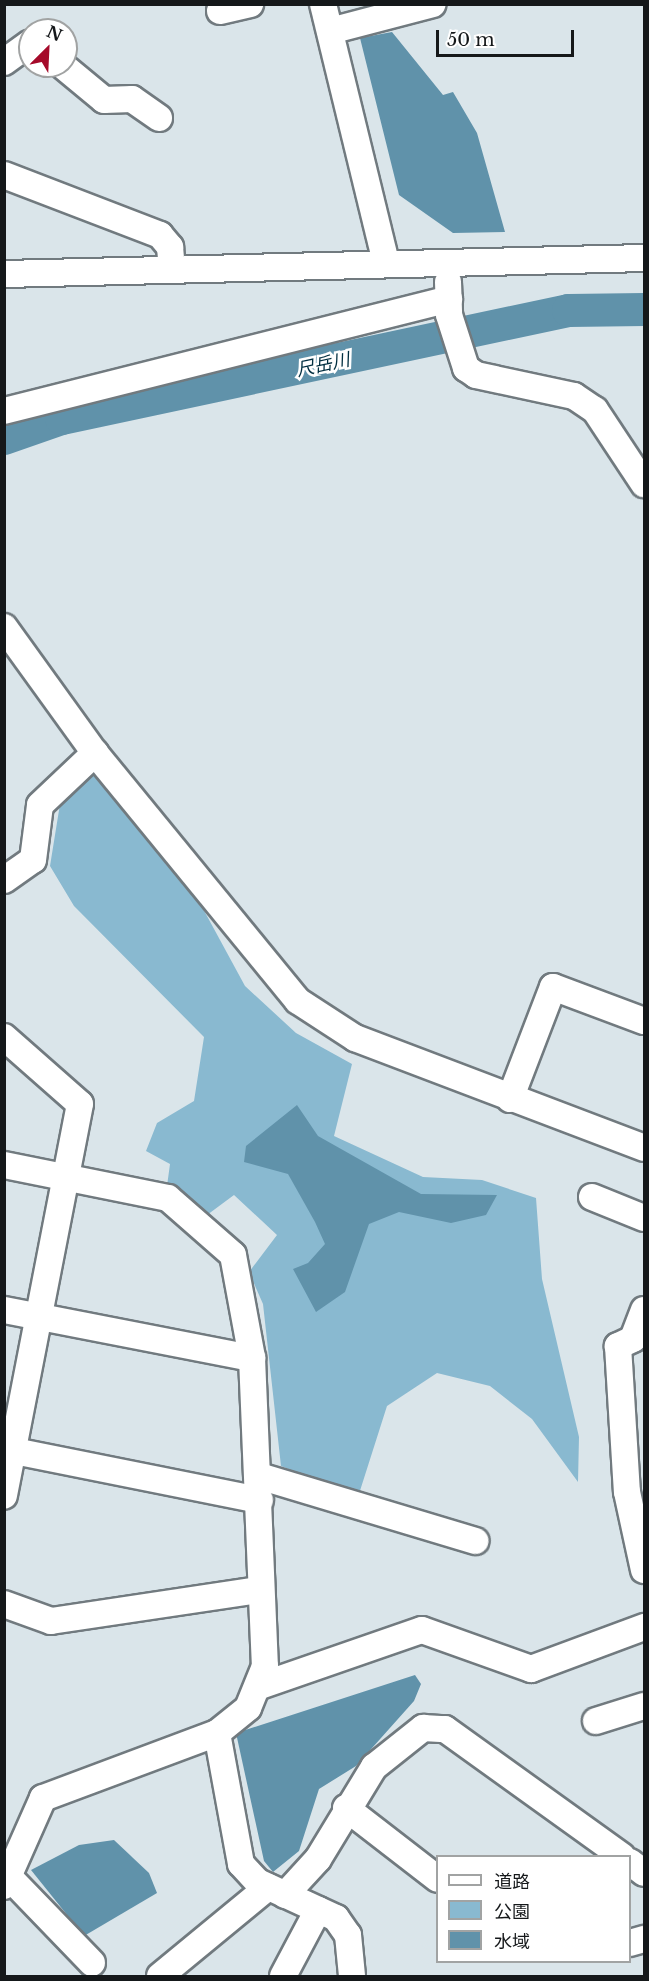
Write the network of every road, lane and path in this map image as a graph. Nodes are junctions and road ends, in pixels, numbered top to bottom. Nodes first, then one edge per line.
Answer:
1 (250, 4) edge
2 (323, 4) edge
3 (433, 4) edge
4 (400, 9) edge
5 (221, 14) edge
6 (330, 31) junction
7 (18, 52) edge
8 (4, 62) edge
9 (77, 78) edge
10 (159, 118) dead end
11 (4, 175) edge
12 (645, 258) edge
13 (386, 262) junction
14 (447, 262) junction
15 (172, 269) junction
16 (4, 274) edge
17 (449, 299) junction
18 (4, 411) edge
19 (645, 483) edge
20 (4, 627) edge
21 (95, 753) junction
22 (4, 880) edge
23 (645, 1021) edge
24 (4, 1037) edge
25 (510, 1099) junction
26 (645, 1148) edge
27 (4, 1165) edge
28 (66, 1177) junction
29 (592, 1197) dead end
30 (645, 1218) edge
31 (4, 1310) edge
32 (645, 1310) edge
33 (38, 1317) junction
34 (252, 1358) junction
35 (9, 1450) edge
36 (259, 1488) junction
37 (4, 1496) edge
38 (475, 1541) dead end
39 (645, 1570) edge
40 (258, 1590) junction
41 (4, 1604) edge
42 (645, 1627) edge
43 (260, 1686) junction
44 (645, 1706) edge
45 (596, 1721) dead end
46 (217, 1733) junction
47 (346, 1809) junction
48 (619, 1855) edge
49 (631, 1863) edge
50 (645, 1873) edge
51 (436, 1876) edge
52 (8, 1882) edge
53 (276, 1891) junction
54 (318, 1910) junction
55 (92, 1963) dead end
56 (160, 1977) edge
57 (283, 1977) edge
58 (352, 1977) edge

1 - 5 street
2 - 6 street
3 - 4 street
4 - 6 street
6 - 13 street
7 - 8 street
9 - 10 street
11 - 15 street
12 - 14 street
13 - 14 street
13 - 15 street
14 - 17 street
15 - 16 street
17 - 18 street
17 - 19 street
20 - 21 street
21 - 22 street
21 - 25 street
23 - 25 street
24 - 28 street
25 - 26 street
27 - 28 street
28 - 33 street
28 - 34 street
29 - 30 street
31 - 33 street
32 - 39 street
33 - 34 street
33 - 35 street
34 - 36 street
35 - 36 street
35 - 37 street
36 - 38 street
36 - 40 street
40 - 41 street
40 - 43 street
42 - 43 street
43 - 46 street
44 - 45 street
46 - 52 street
46 - 53 street
47 - 48 street
47 - 51 street
47 - 53 street
49 - 50 street
52 - 55 street
53 - 54 street
53 - 56 street
54 - 57 street
54 - 58 street

